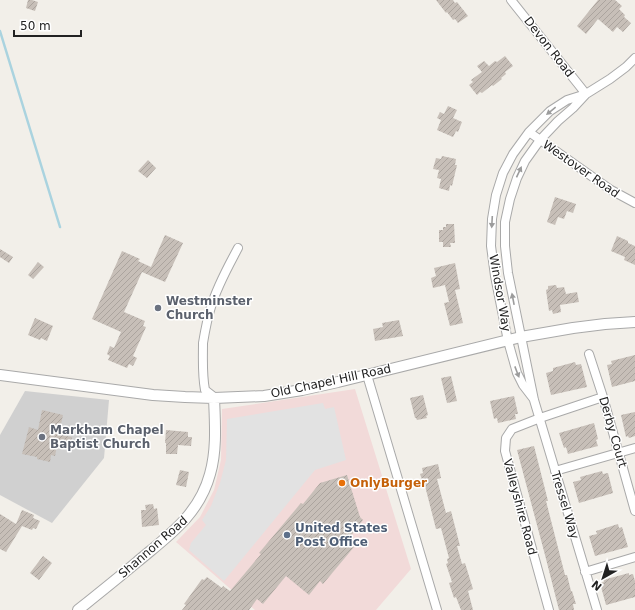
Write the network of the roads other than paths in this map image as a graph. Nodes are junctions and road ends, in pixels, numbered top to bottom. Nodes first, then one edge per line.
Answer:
1 (511, 0) edge
2 (635, 58) edge
3 (586, 94) junction
4 (529, 132) junction
5 (540, 140) junction
6 (635, 203) edge
7 (238, 248) dead end
8 (635, 322) edge
9 (521, 338) junction
10 (508, 340) junction
11 (589, 354) dead end
12 (0, 375) edge
13 (366, 375) junction
14 (603, 397) junction
15 (214, 398) junction
16 (534, 400) junction
17 (540, 418) junction
18 (635, 448) edge
19 (618, 453) junction
20 (556, 471) junction
21 (635, 511) edge
22 (635, 557) edge
23 (585, 572) junction
24 (78, 610) edge
25 (437, 610) edge
26 (548, 610) edge
27 (597, 610) edge

1 - 3 street, Devon Road
2 - 3 street, Windsor Way
3 -> 4 street, Windsor Way
3 - 5 street, Windsor Way
4 - 5 street, Westover Road
4 -> 10 street, Windsor Way
5 - 6 street, Westover Road
9 -> 5 street, Windsor Way
7 - 15 street
8 - 9 street, Old Chapel Hill Road
9 - 10 street, Old Chapel Hill Road
9 - 16 street, Tressel Way
10 - 13 street, Old Chapel Hill Road
10 -> 16 street, Tressel Way
11 - 14 street, Derby Court
12 - 15 street, Old Chapel Hill Road
13 - 15 street, Old Chapel Hill Road
13 - 25 street
14 - 17 street, Valleyshire Road
14 - 19 street, Derby Court
15 - 24 street, Shannon Road
16 - 17 street, Tressel Way
17 - 20 street, Tressel Way
17 - 26 street, Valleyshire Road
18 - 19 street
19 - 20 street
19 - 21 street, Derby Court
20 - 23 street, Tressel Way
22 - 23 street
23 - 27 street, Tressel Way

